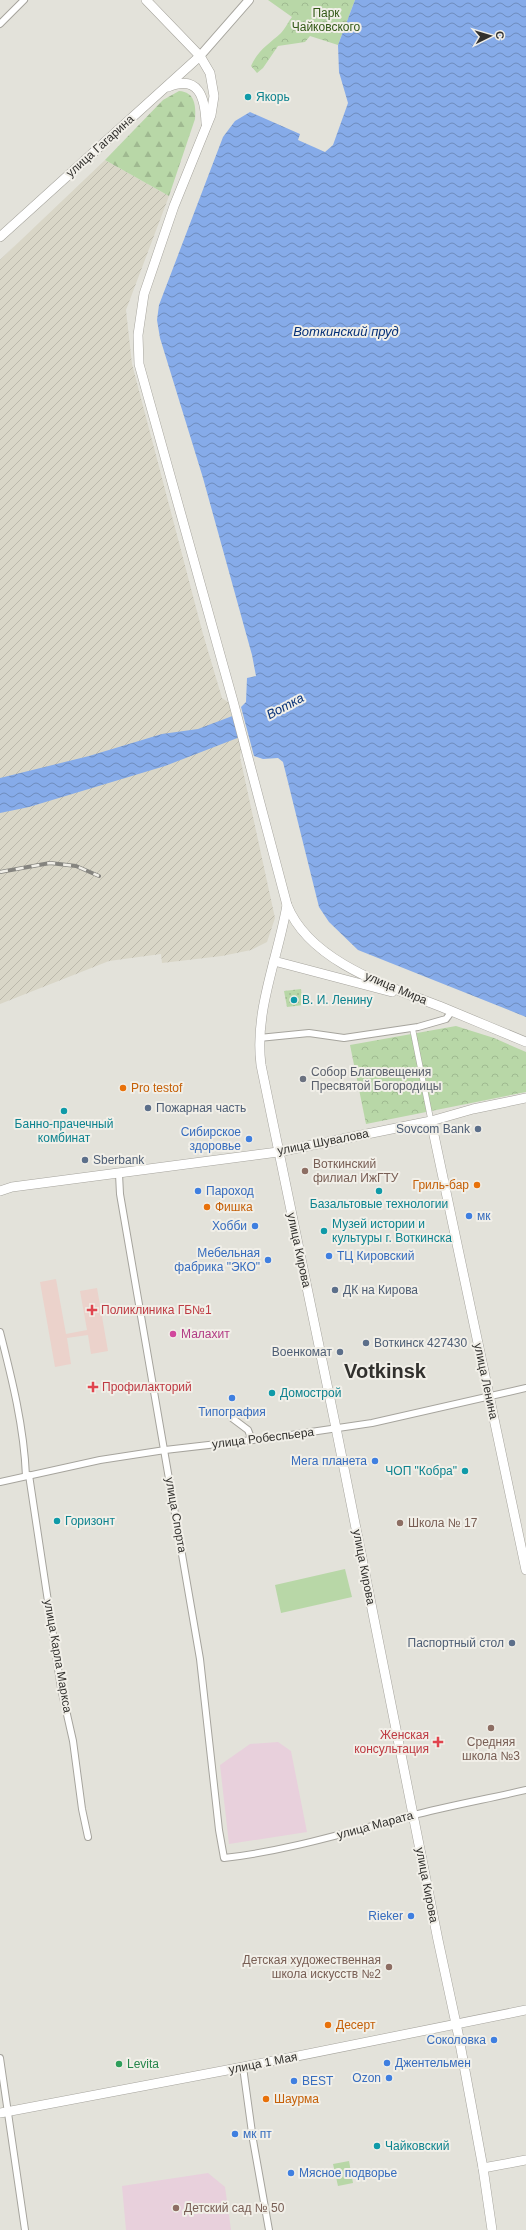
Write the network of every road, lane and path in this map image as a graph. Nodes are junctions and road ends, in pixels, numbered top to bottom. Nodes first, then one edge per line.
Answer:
1 (24, 0) edge
2 (146, 0) edge
3 (249, 0) edge
4 (0, 24) edge
5 (200, 56) junction
6 (162, 90) junction
7 (206, 127) junction
8 (0, 236) edge
9 (287, 905) junction
10 (274, 961) junction
11 (421, 1000) junction
12 (452, 1011) junction
13 (413, 1031) dead end
14 (259, 1038) junction
15 (526, 1042) edge
16 (526, 1098) edge
17 (431, 1121) junction
18 (278, 1152) junction
19 (119, 1174) junction
20 (0, 1191) edge
21 (0, 1332) edge
22 (526, 1388) edge
23 (489, 1396) junction
24 (232, 1418) dead end
25 (336, 1428) junction
26 (252, 1440) junction
27 (165, 1450) junction
28 (28, 1475) junction
29 (0, 1482) edge
30 (526, 1570) edge
31 (526, 1790) edge
32 (413, 1815) junction
33 (88, 1837) dead end
34 (224, 1858) joint
35 (526, 2010) edge
36 (456, 2023) junction
37 (0, 2058) edge
38 (243, 2068) junction
39 (4, 2112) edge
40 (526, 2160) edge
41 (483, 2168) junction
42 (25, 2230) edge
43 (269, 2230) edge
44 (492, 2230) edge

1 - 4 street
2 - 5 main road
3 - 5 street
5 - 6 main road, улица Гагарина
5 - 7 main road
6 - 7 main road
6 - 8 main road, улица Гагарина
7 - 9 main road
9 - 10 main road, улица Кирова
9 - 11 main road, улица Мира
10 - 11 main road
10 - 14 main road, улица Кирова
11 - 12 main road, улица Мира
12 - 14 street
12 - 15 main road, улица Мира
13 - 17 street
14 - 18 main road, улица Кирова
16 - 17 main road, улица Шувалова
17 - 18 main road, улица Шувалова
17 - 23 main road, улица Ленина
18 - 19 main road, улица Шувалова
18 - 25 main road, улица Кирова
19 - 20 main road, улица Шувалова
19 - 27 street, улица Спорта
21 - 28 street, улица Карла Маркса
22 - 23 street, улица Робеспьера
23 - 25 street, улица Робеспьера
23 - 30 main road, улица Ленина
24 - 26 street
25 - 26 street, улица Робеспьера
25 - 32 main road, улица Кирова
26 - 27 street, улица Робеспьера
27 - 28 street, улица Робеспьера
27 - 34 street, улица Спорта
28 - 29 street, улица Робеспьера
28 - 33 street, улица Карла Маркса
31 - 32 street, улица Марата
32 - 34 street, улица Марата
32 - 36 main road, улица Кирова
35 - 36 main road, улица 1 Мая
36 - 38 main road, улица 1 Мая
36 - 41 main road, улица Кирова
37 - 39 street
38 - 39 main road, улица 1 Мая
38 - 43 street
39 - 42 street
40 - 41 main road
41 - 44 main road, улица Кирова

